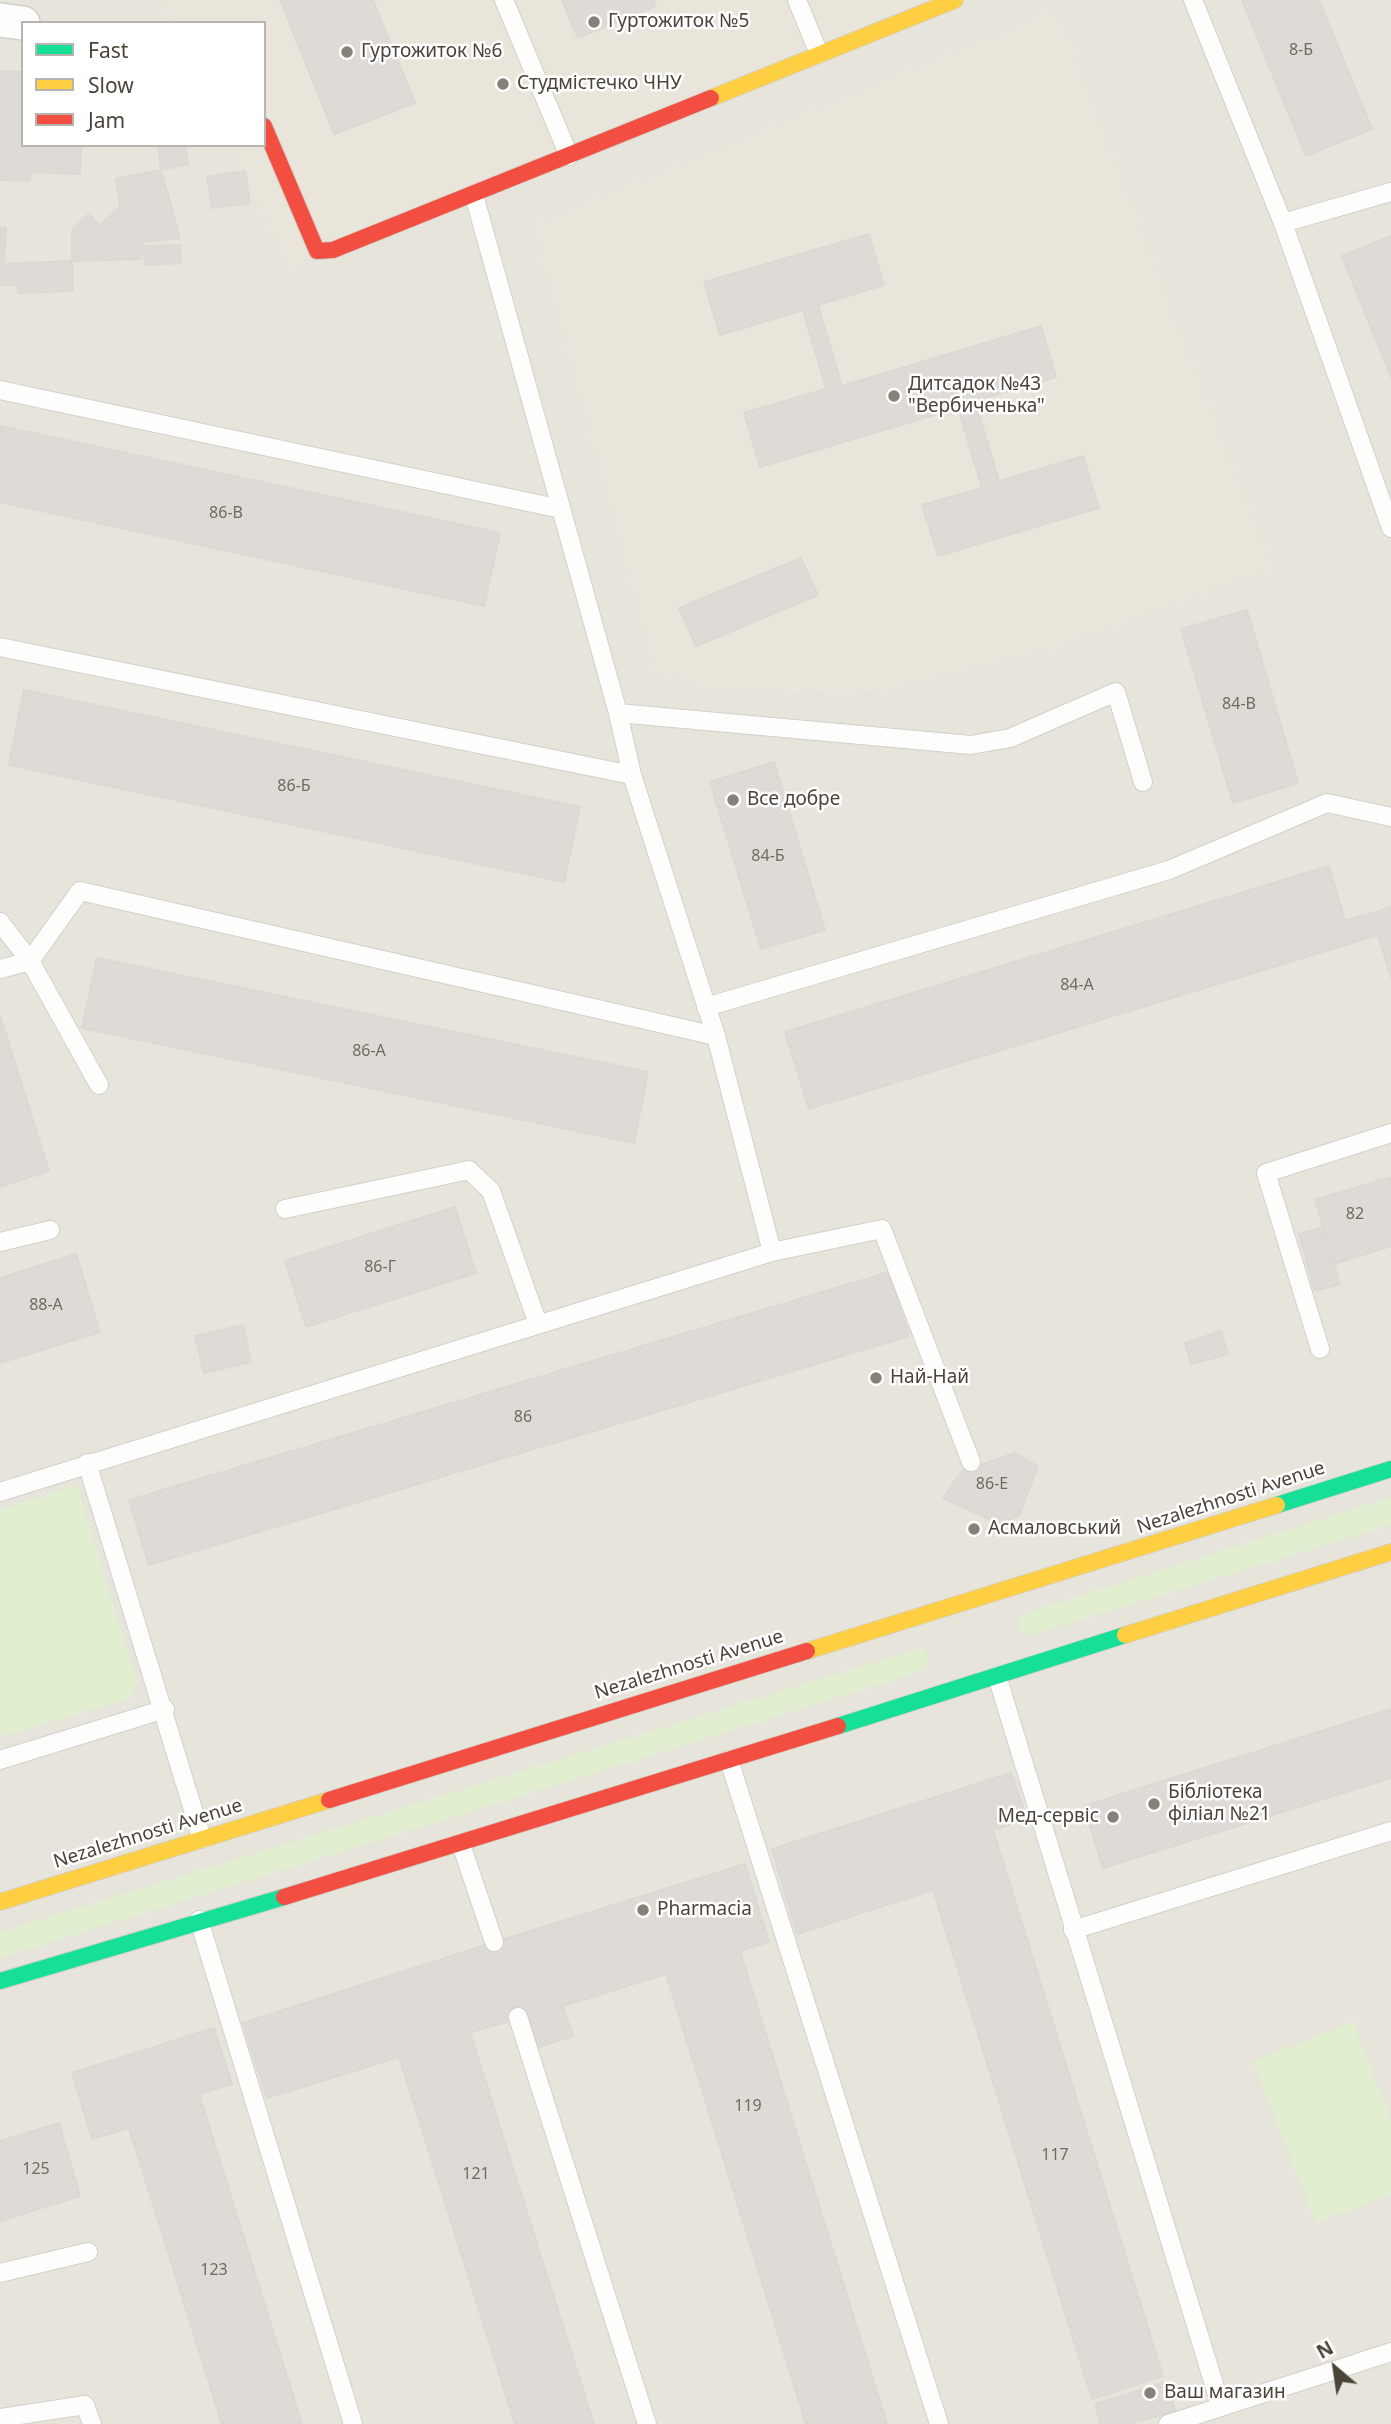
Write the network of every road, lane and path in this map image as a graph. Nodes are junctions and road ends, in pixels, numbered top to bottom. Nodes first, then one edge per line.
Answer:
1 (504, 0) edge
2 (797, 0) edge
3 (955, 0) edge
4 (1193, 0) edge
5 (0, 20) edge
6 (21, 23) edge
7 (820, 54) junction
8 (266, 131) edge
9 (569, 156) junction
10 (1391, 192) edge
11 (474, 195) junction
12 (1283, 223) junction
13 (0, 390) edge
14 (561, 509) junction
15 (1391, 528) edge
16 (0, 647) edge
17 (618, 713) junction
18 (632, 775) junction
19 (1143, 782) dead end
20 (1391, 817) edge
21 (0, 922) edge
22 (30, 961) junction
23 (0, 970) edge
24 (706, 1007) junction
25 (716, 1036) junction
26 (99, 1085) dead end
27 (1391, 1133) edge
28 (285, 1209) dead end
29 (50, 1230) dead end
30 (0, 1242) edge
31 (772, 1252) junction
32 (538, 1324) junction
33 (1320, 1349) dead end
34 (971, 1462) dead end
35 (87, 1463) junction
36 (1391, 1469) edge
37 (0, 1492) edge
38 (1391, 1552) edge
39 (997, 1676) junction
40 (165, 1709) junction
41 (0, 1759) edge
42 (729, 1759) junction
43 (1391, 1831) edge
44 (202, 1839) junction
45 (461, 1844) junction
46 (0, 1902) edge
47 (198, 1920) junction
48 (1073, 1930) junction
49 (494, 1942) dead end
50 (0, 1981) edge
51 (518, 2017) dead end
52 (88, 2252) dead end
53 (0, 2273) edge
54 (1391, 2352) edge
55 (1221, 2407) junction
56 (0, 2418) edge
57 (92, 2424) edge
58 (353, 2424) edge
59 (647, 2424) edge
60 (939, 2424) edge
61 (1168, 2424) edge

1 - 9 lane
2 - 7 lane
3 - 7 main road
4 - 12 lane
5 - 6 street
7 - 9 main road
8 - 11 main road
9 - 11 main road
10 - 12 lane
11 - 14 lane
12 - 15 lane
13 - 14 lane
14 - 17 lane
16 - 18 lane
17 - 18 lane
17 - 19 lane
18 - 24 lane
20 - 24 lane
21 - 22 lane
22 - 23 lane
22 - 25 lane
22 - 26 lane
24 - 25 lane
25 - 31 lane
27 - 33 lane
28 - 32 lane
29 - 30 lane
31 - 32 lane
31 - 34 lane
32 - 35 lane
35 - 37 lane
35 - 40 lane
36 - 44 main road, Nezalezhnosti Avenue
38 - 39 main road
39 - 42 main road
39 - 48 lane
40 - 41 lane
40 - 44 lane
42 - 45 main road
42 - 60 lane
43 - 48 lane
44 - 46 main road, Nezalezhnosti Avenue
45 - 47 main road
45 - 49 lane
47 - 50 main road
47 - 58 lane
48 - 55 lane
51 - 59 lane
52 - 53 lane
54 - 55 lane
55 - 61 lane
56 - 57 lane

